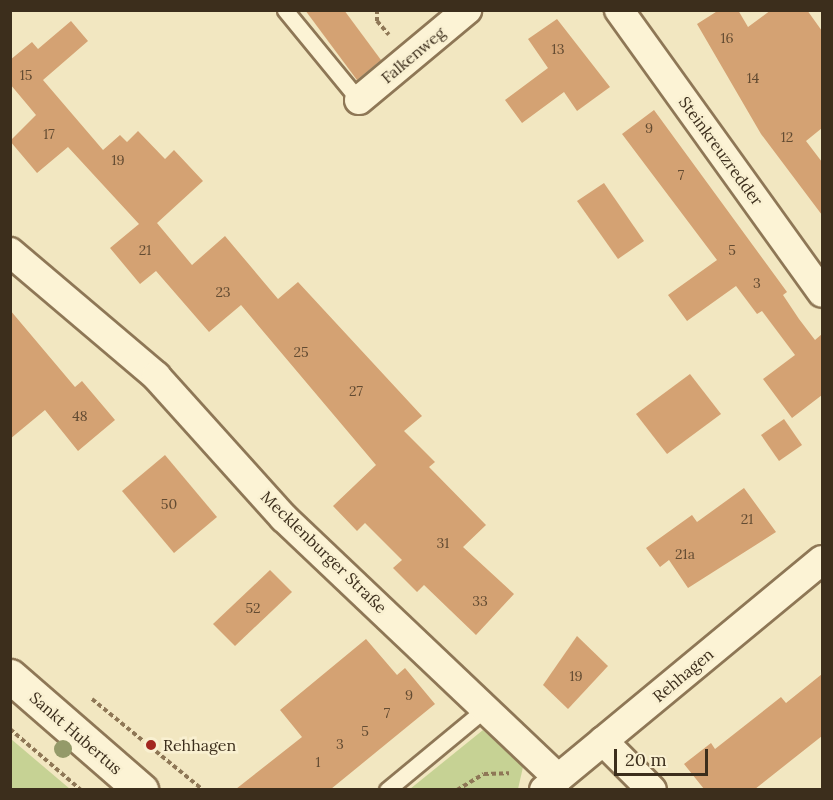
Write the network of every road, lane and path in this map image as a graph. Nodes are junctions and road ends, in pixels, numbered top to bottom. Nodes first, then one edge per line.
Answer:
1 (285, 10) edge
2 (467, 10) edge
3 (619, 10) edge
4 (359, 100) joint
5 (10, 252) edge
6 (822, 293) edge
7 (822, 560) edge
8 (10, 676) edge
9 (92, 699) dead end
10 (486, 708) junction
11 (10, 729) edge
12 (603, 741) junction
13 (551, 779) edge
14 (81, 789) edge
15 (141, 789) edge
16 (203, 789) edge
17 (387, 789) edge
18 (457, 789) edge
19 (652, 789) edge

1 - 4 lane
2 - 4 street, Falkenweg
3 - 6 street, Steinkreuzredder
5 - 10 street, Mecklenburger Straße
7 - 12 street, Rehhagen
8 - 15 main road, Sankt Hubertus
9 - 16 path
10 - 13 street, Mecklenburger Straße
10 - 17 lane
11 - 14 path
12 - 13 street, Rehhagen
12 - 19 street
13 - 18 path

